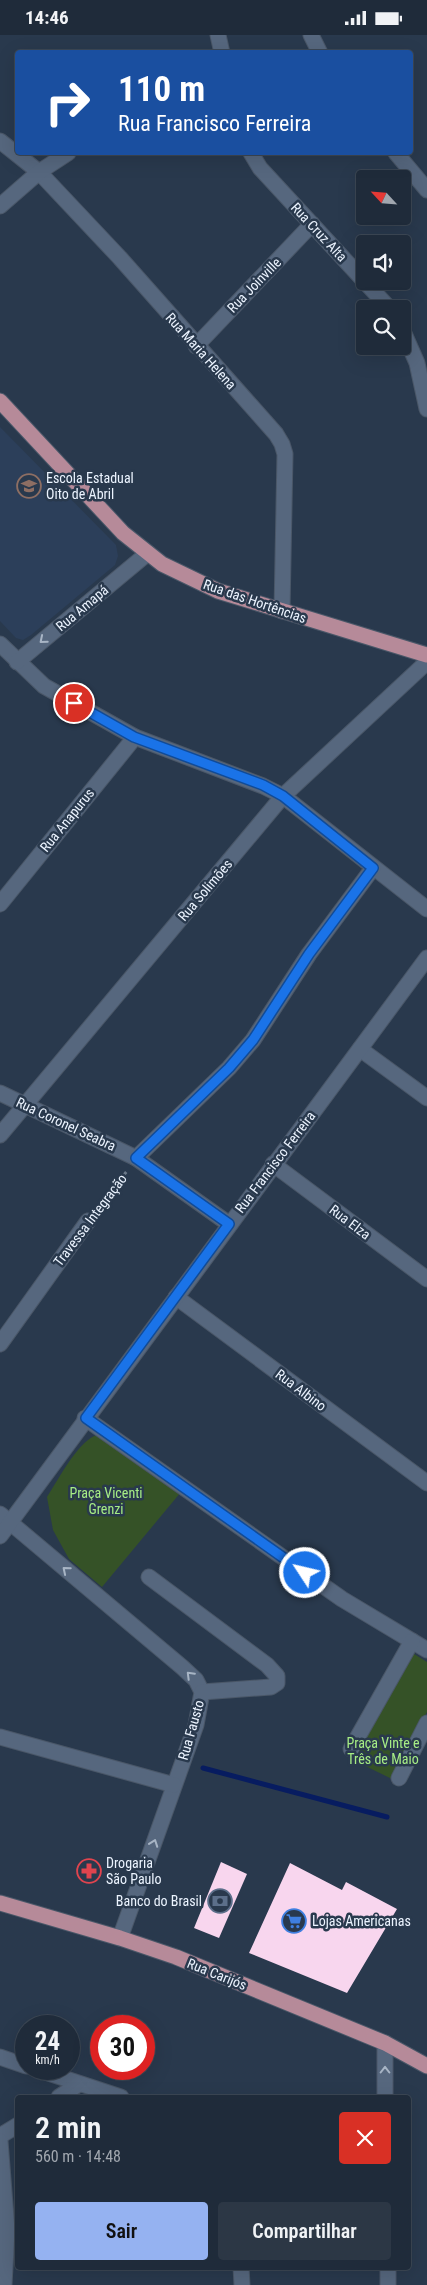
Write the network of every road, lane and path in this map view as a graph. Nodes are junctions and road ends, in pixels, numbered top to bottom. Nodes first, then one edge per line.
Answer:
1 (311, 35) edge
2 (318, 50) edge
3 (0, 141) edge
4 (15, 153) edge
5 (18, 155) edge
6 (65, 155) edge
7 (252, 155) edge
8 (398, 155) edge
9 (39, 172) junction
10 (427, 190) edge
11 (0, 206) edge
12 (312, 225) junction
13 (382, 300) edge
14 (196, 346) junction
15 (411, 349) edge
16 (0, 401) edge
17 (427, 409) edge
18 (148, 553) junction
19 (282, 611) junction
20 (0, 644) edge
21 (427, 655) edge
22 (16, 662) junction
23 (427, 662) edge
24 (134, 737) junction
25 (283, 796) junction
26 (373, 868) junction
27 (0, 903) edge
28 (427, 909) edge
29 (427, 958) edge
30 (360, 1049) junction
31 (0, 1093) edge
32 (427, 1098) edge
33 (25, 1105) junction
34 (0, 1135) edge
35 (136, 1158) junction
36 (273, 1164) junction
37 (88, 1221) joint
38 (229, 1224) junction
39 (427, 1279) edge
40 (176, 1297) junction
41 (0, 1344) edge
42 (86, 1418) junction
43 (427, 1483) edge
44 (5, 1518) edge
45 (0, 1536) edge
46 (149, 1577) dead end
47 (412, 1641) junction
48 (427, 1650) edge
49 (202, 1692) junction
50 (427, 1723) edge
51 (0, 1737) edge
52 (351, 1749) dead end
53 (400, 1778) dead end
54 (174, 1785) junction
55 (0, 1903) edge
56 (120, 1938) junction
57 (385, 2043) junction
58 (0, 2057) edge
59 (15, 2062) edge
60 (427, 2066) edge
61 (68, 2080) edge
62 (80, 2084) junction
63 (62, 2095) edge
64 (115, 2095) edge
65 (385, 2095) edge
66 (15, 2127) edge
67 (0, 2136) edge
68 (0, 2141) edge
69 (12, 2230) edge
70 (241, 2270) edge
71 (388, 2270) edge
72 (4, 2285) edge
73 (242, 2285) edge
74 (388, 2285) edge

1 - 2 street
3 - 4 street, Rua Maria Helena
5 - 9 street, Rua Maria Helena
6 - 9 street
7 - 12 street, Rua Cruz Alta
8 - 10 street
9 - 11 street
9 - 14 street, Rua Maria Helena
12 - 13 street, Rua Cruz Alta
12 - 14 street, Rua Joinville
14 - 19 street, Rua Maria Helena
15 - 17 street
16 - 18 main road, Rua das Hortências
18 - 19 main road, Rua das Hortências
18 -> 22 street, Rua Amapá
19 - 21 main road, Rua das Hortências
20 - 22 street
22 - 24 street
23 - 25 street, Rua Solimões
24 - 25 street
24 - 27 street, Rua Anapurus
25 - 26 street
25 - 33 street, Rua Solimões
26 - 28 street
26 - 35 street
29 - 30 street, Rua Francisco Ferreira
30 - 32 street
30 - 36 street, Rua Francisco Ferreira
31 - 33 street, Rua Coronel Seabra
33 - 34 street, Rua Solimões
33 - 35 street, Rua Coronel Seabra
35 - 37 path, Travessa Integração
35 - 38 street, Rua Coronel Seabra
36 - 38 street, Rua Francisco Ferreira
36 - 39 street, Rua Elza
37 - 41 street, Travessa Integração
38 - 40 street, Rua Francisco Ferreira
40 - 42 street, Rua Francisco Ferreira
40 - 43 street, Rua Albino
42 - 44 street, Rua Francisco Ferreira
42 - 47 street
44 - 45 street, Rua Francisco Ferreira
49 -> 44 street, Rua Fausto
46 - 49 street
47 - 48 street
47 - 52 street
49 - 54 street, Rua Fausto
50 - 53 street
51 - 54 street
56 -> 54 street, Rua Fausto
55 - 56 main road, Rua Carijós
56 - 57 main road, Rua Carijós
57 - 60 main road, Rua Carijós
65 -> 57 street
58 - 59 street
61 - 62 street
62 - 63 street
62 - 64 street
66 - 67 street
68 - 69 street
69 - 72 street
70 - 73 street
71 - 74 street

